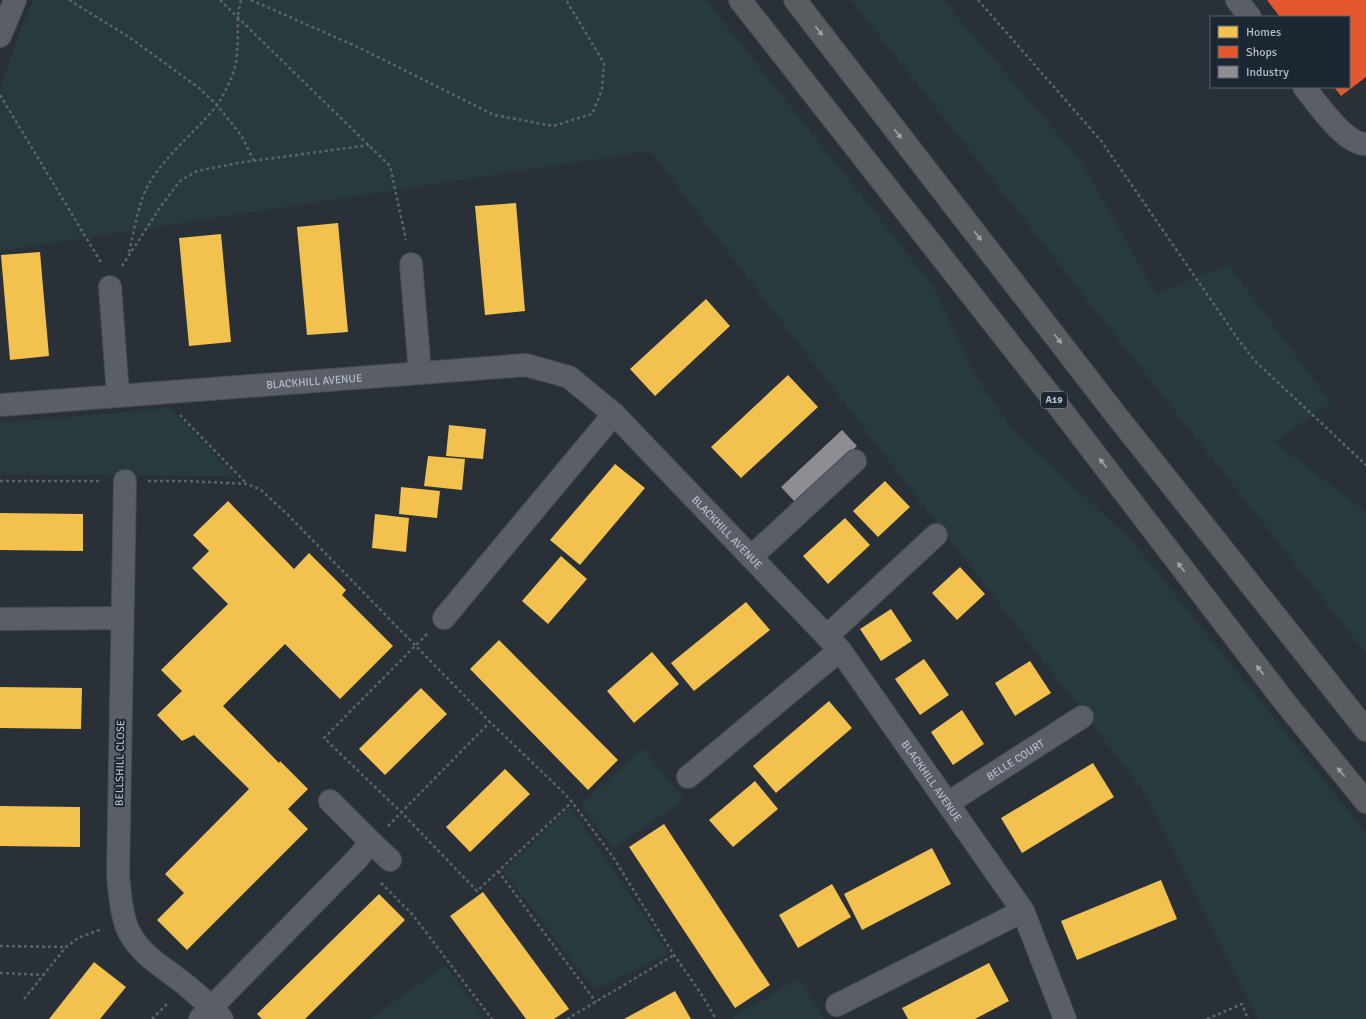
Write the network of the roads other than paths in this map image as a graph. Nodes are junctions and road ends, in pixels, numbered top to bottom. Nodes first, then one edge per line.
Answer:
1 (15, 0) edge
2 (740, 0) edge
3 (795, 0) edge
4 (1237, 0) edge
5 (1249, 16) edge
6 (0, 36) edge
7 (1305, 88) edge
8 (1366, 144) edge
9 (411, 264) road end
10 (110, 287) road end
11 (420, 373) junction
12 (118, 395) junction
13 (0, 404) edge
14 (614, 414) junction
15 (855, 461) dead end
16 (125, 481) road end
17 (936, 535) dead end
18 (752, 557) junction
19 (122, 618) junction
20 (444, 618) road end
21 (0, 619) edge
22 (834, 643) junction
23 (1082, 717) dead end
24 (1366, 730) edge
25 (688, 778) dead end
26 (330, 801) dead end
27 (1366, 802) edge
28 (948, 803) junction
29 (371, 842) junction
30 (390, 860) dead end
31 (1023, 911) junction
32 (838, 1005) dead end
33 (211, 1015) edge
34 (1065, 1019) edge

1 - 6 street
27 -> 2 highway, A19
3 -> 24 highway
4 - 5 street
7 - 8 street
9 - 11 street
10 - 12 street
11 - 12 street, BLACKHILL AVENUE
11 - 14 street, BLACKHILL AVENUE
12 - 13 street, BLACKHILL AVENUE
14 - 18 street, BLACKHILL AVENUE
14 - 20 street
15 - 18 street
16 - 19 street, BELLSHILL CLOSE
17 - 22 street
18 - 22 street, BLACKHILL AVENUE
19 - 21 street
19 - 33 street, BELLSHILL CLOSE
22 - 25 street
22 - 28 street, BLACKHILL AVENUE
23 - 28 street, BELLE COURT
26 - 29 street
28 - 31 street, BLACKHILL AVENUE
29 - 30 street
29 - 33 street, BELLSHILL CLOSE
31 - 32 street
31 - 34 street, BLACKHILL AVENUE

